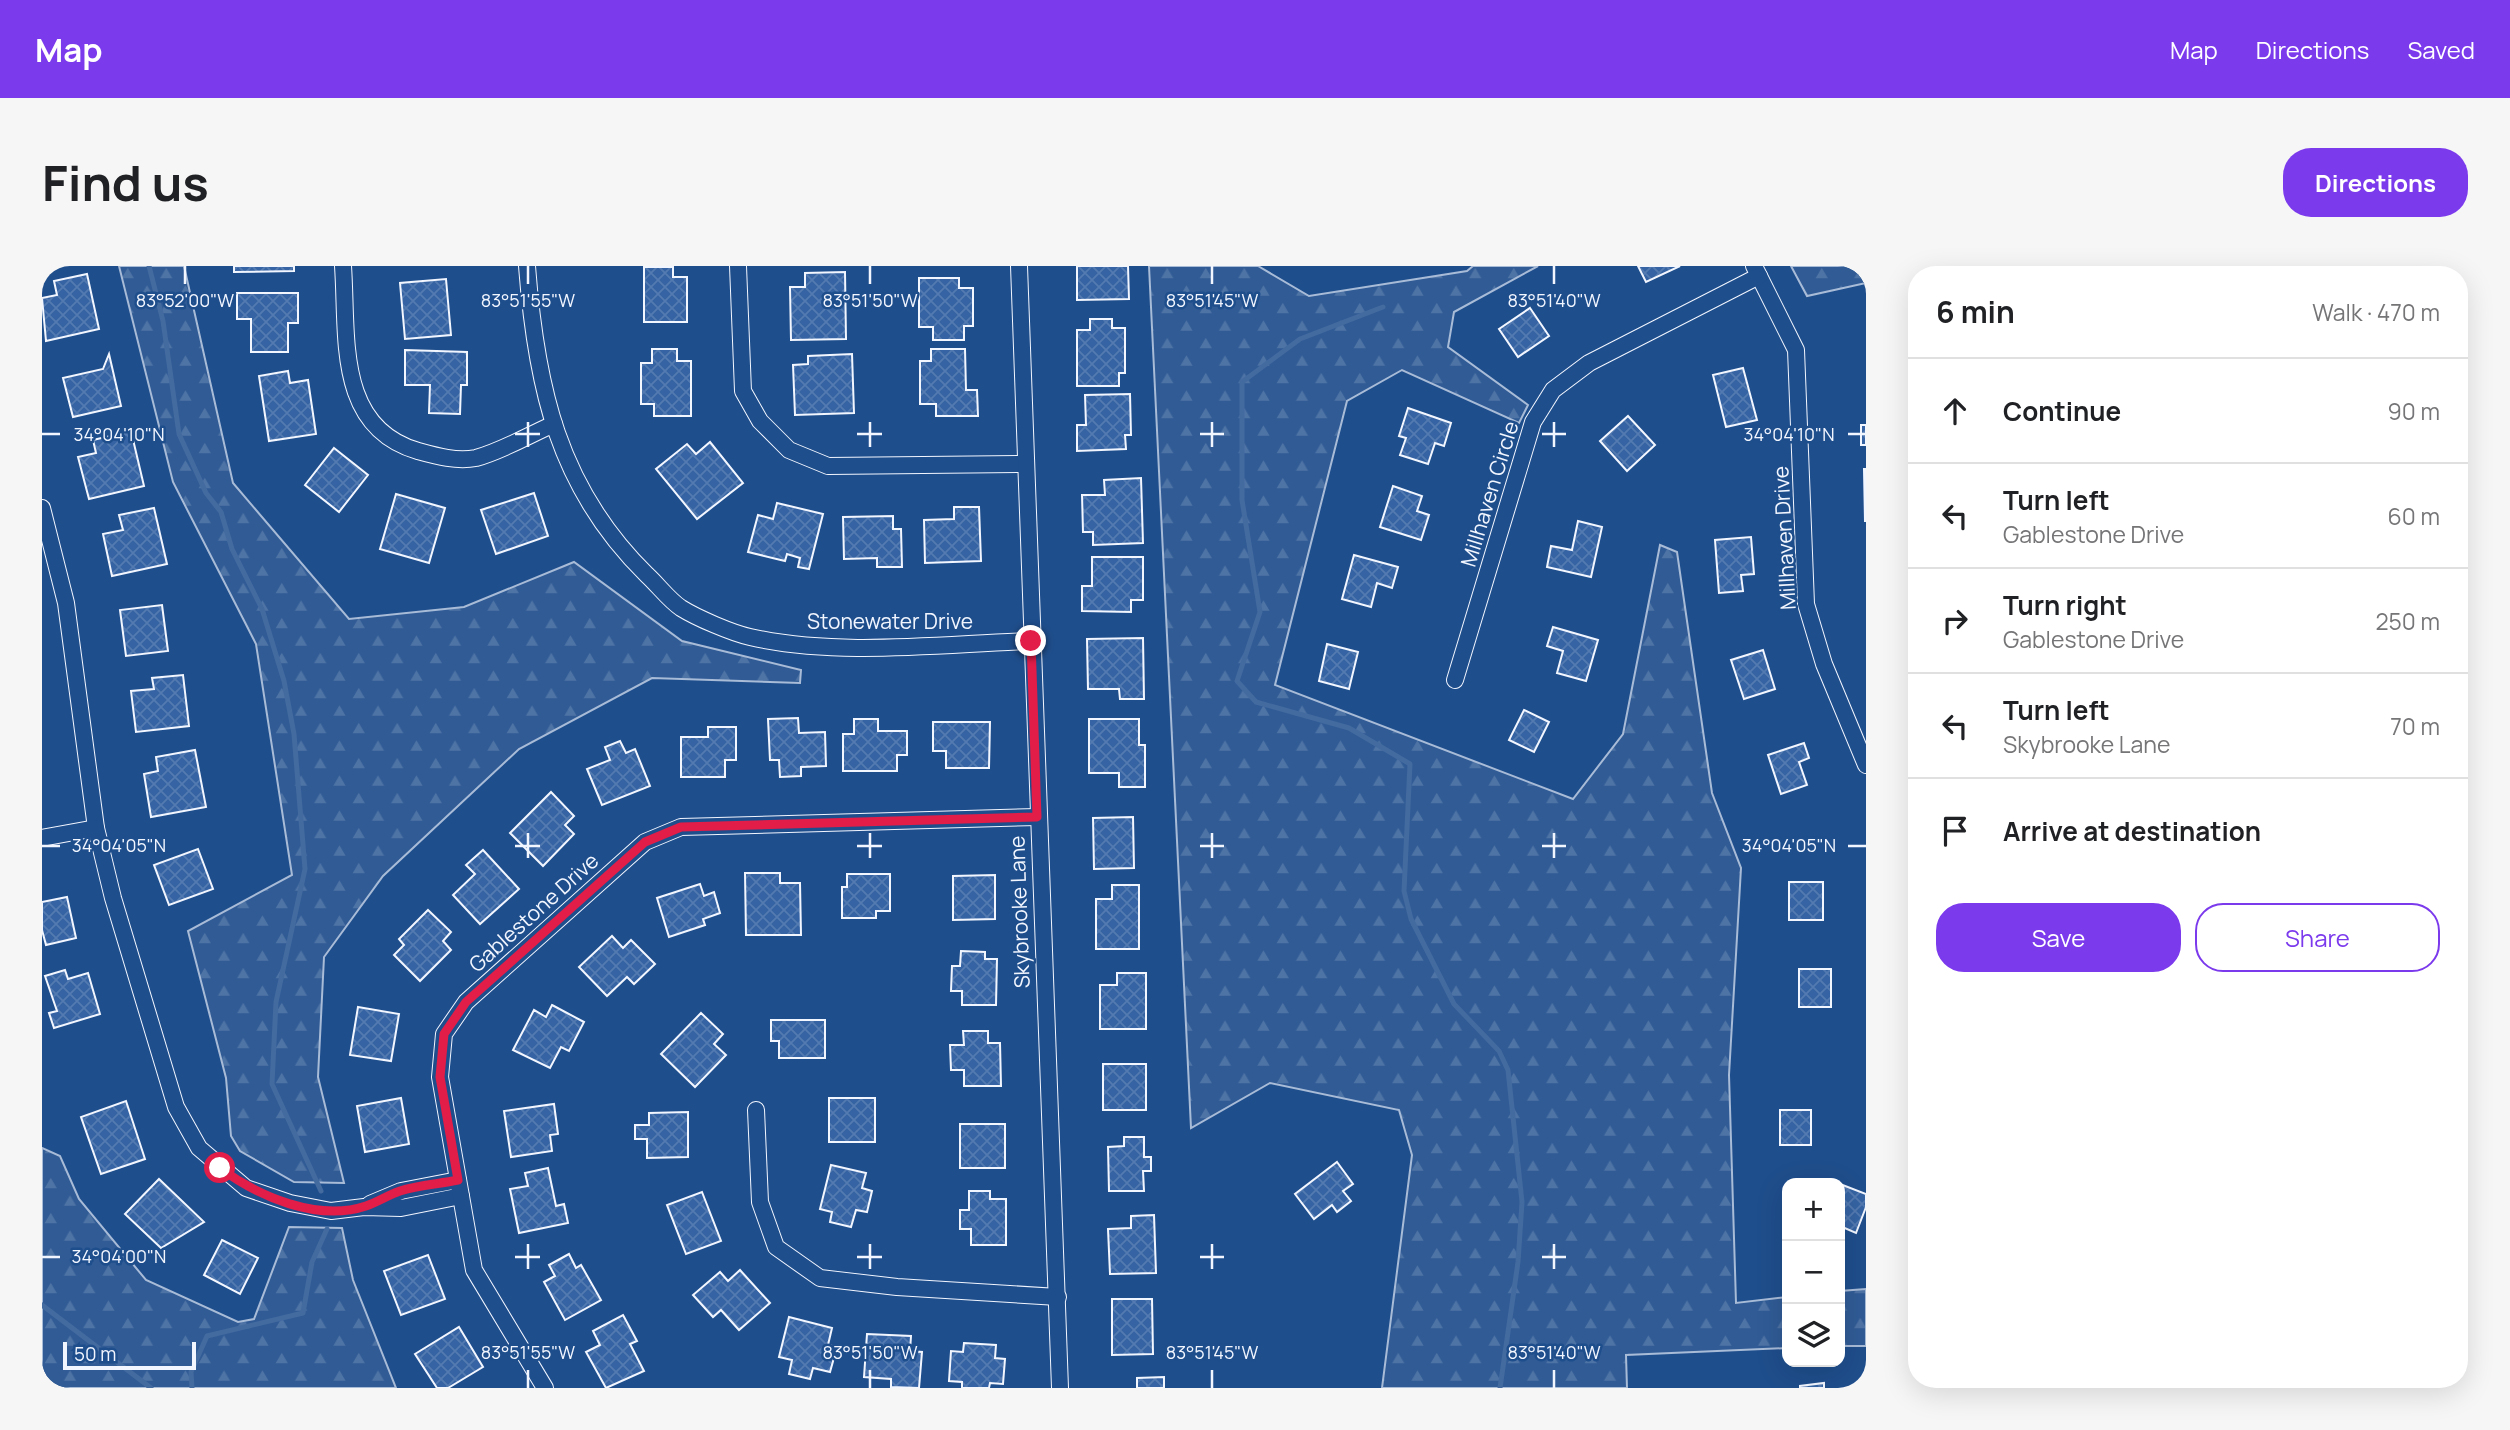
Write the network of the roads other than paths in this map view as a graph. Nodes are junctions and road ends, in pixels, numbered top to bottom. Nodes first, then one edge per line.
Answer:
1 (344, 266) edge
2 (527, 266) edge
3 (737, 266) edge
4 (1018, 266) edge
5 (1757, 271) edge
6 (554, 424) junction
7 (1025, 464) junction
8 (42, 508) edge
9 (1031, 641) junction
10 (1455, 680) dead end
11 (1866, 765) edge
12 (1037, 817) junction
13 (96, 828) junction
14 (42, 838) edge
15 (756, 1110) dead end
16 (460, 1188) junction
17 (1058, 1297) junction
18 (545, 1388) edge
19 (1060, 1388) edge

1 - 6 street
2 - 6 street, Stonewater Drive
3 - 7 street
4 - 7 street, Skybrooke Lane
5 - 10 street, Millhaven Circle
5 - 11 street, Millhaven Drive
6 - 9 street, Stonewater Drive
7 - 9 street, Skybrooke Lane
8 - 13 street
9 - 12 street, Skybrooke Lane
12 - 16 street, Gablestone Drive
12 - 17 street, Skybrooke Lane
13 - 14 street
13 - 16 street
15 - 17 street
16 - 18 street, Gablestone Drive
17 - 19 street, Skybrooke Lane

